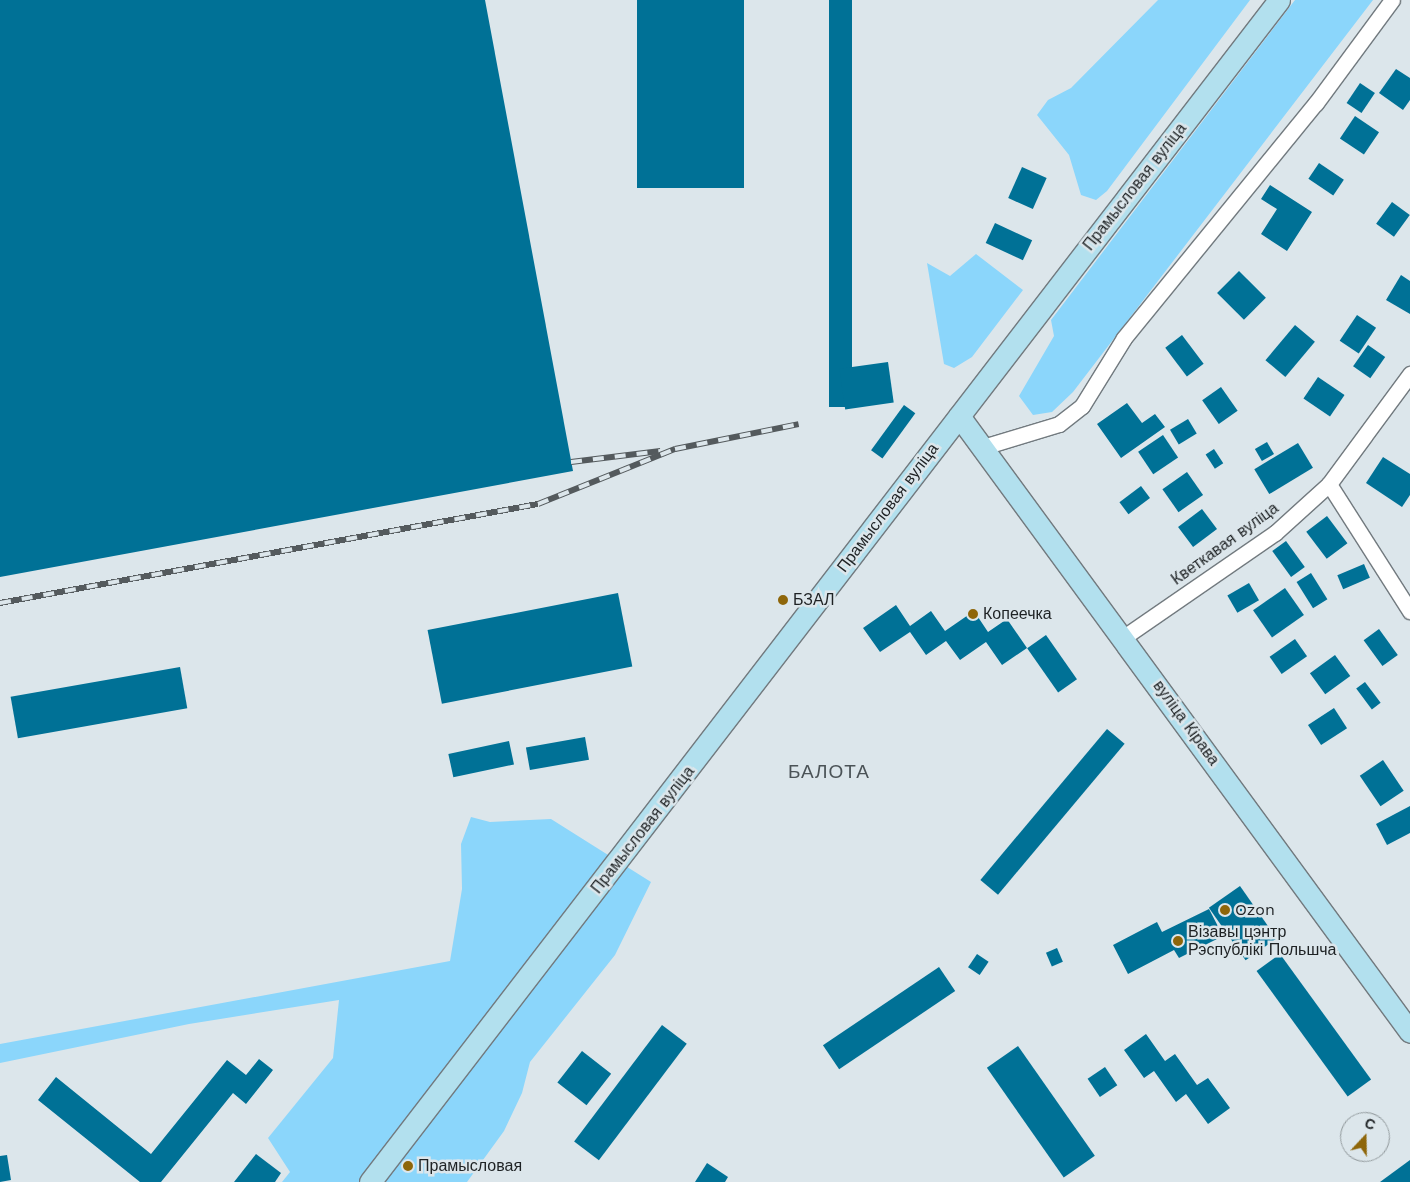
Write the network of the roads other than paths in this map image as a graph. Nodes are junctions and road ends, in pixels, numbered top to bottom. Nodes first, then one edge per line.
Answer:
1 (1279, 0) edge
2 (1392, 0) edge
3 (1410, 374) edge
4 (958, 416) junction
5 (984, 447) junction
6 (1329, 484) junction
7 (1410, 611) edge
8 (1124, 637) junction
9 (1410, 1032) edge
10 (370, 1182) edge

1 - 4 main road, Прамысловая вуліца
2 - 5 street
3 - 6 street, Кветкавая вуліца
4 - 5 main road, вуліца Кірава
4 - 10 main road, Прамысловая вуліца
5 - 8 main road, вуліца Кірава
6 - 7 street
6 - 8 street, Кветкавая вуліца
8 - 9 main road, вуліца Кірава

